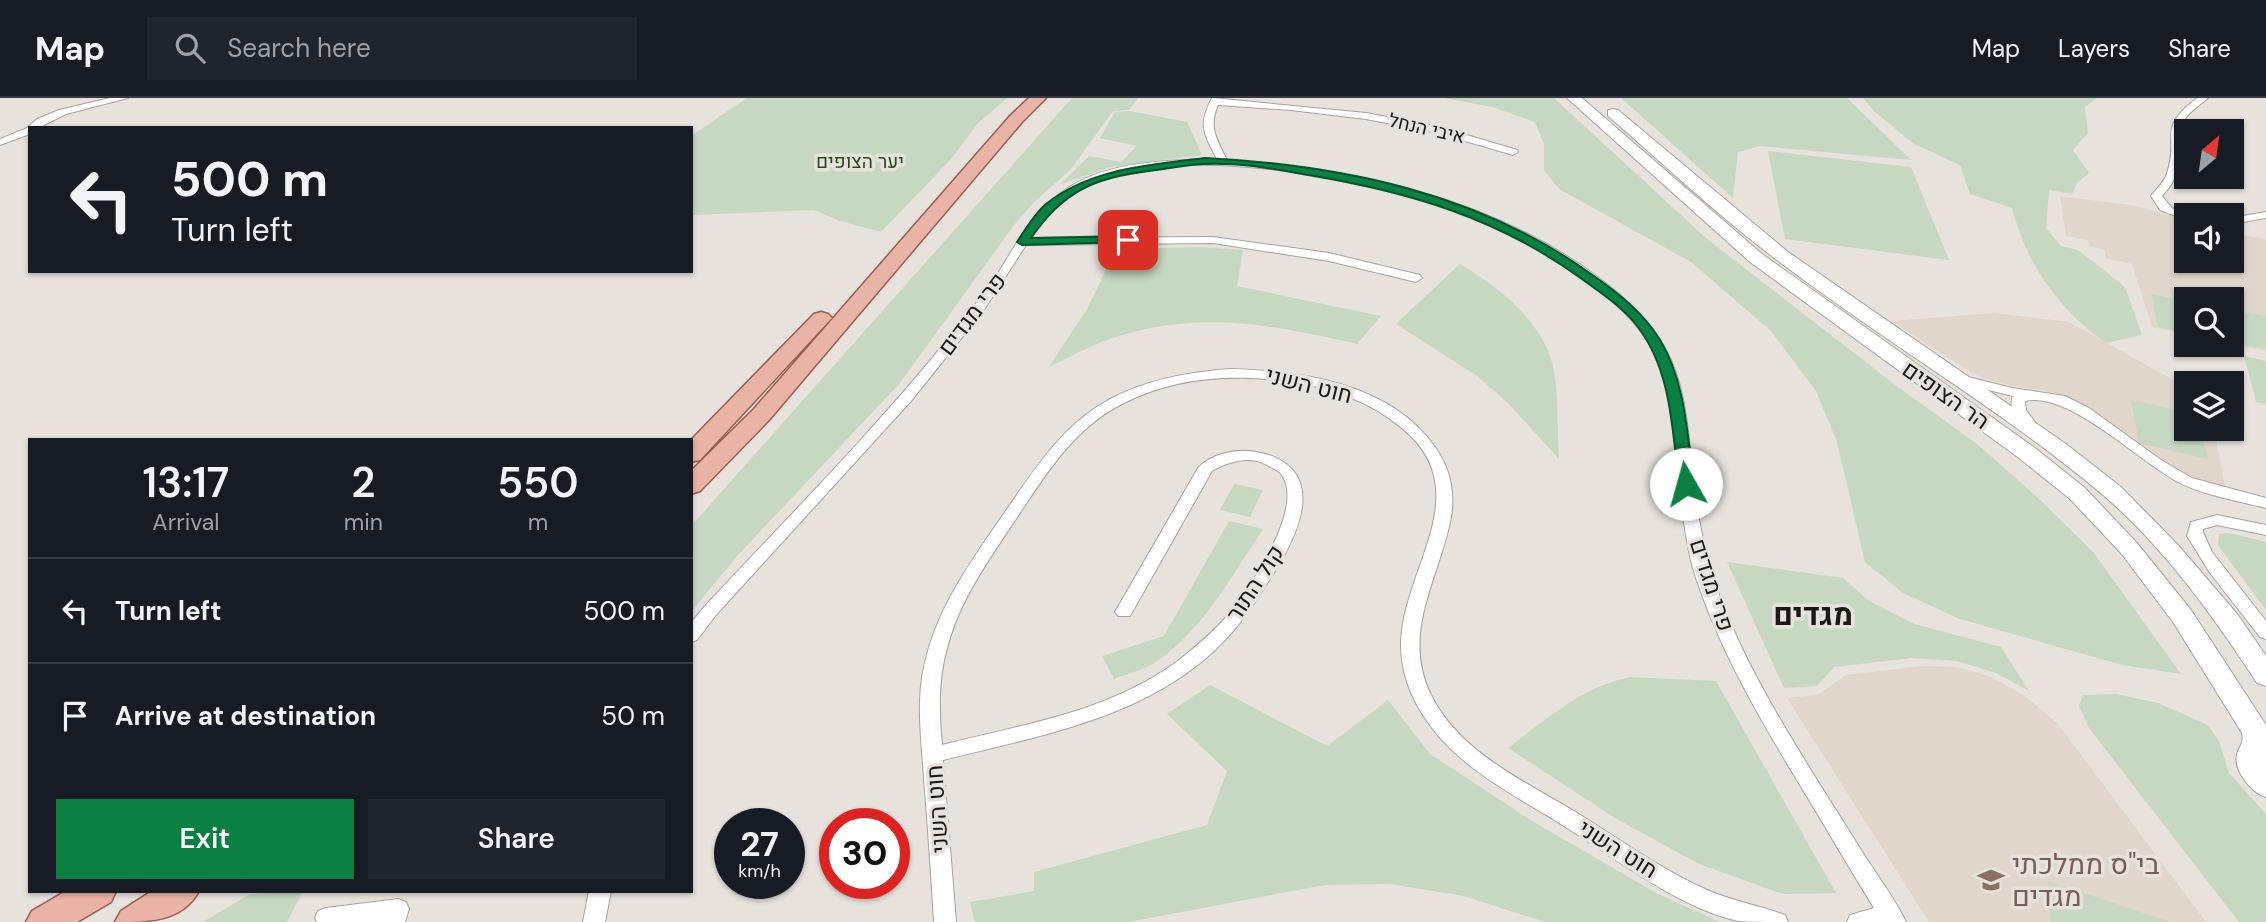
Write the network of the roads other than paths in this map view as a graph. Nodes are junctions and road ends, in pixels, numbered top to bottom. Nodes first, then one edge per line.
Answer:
1 (123, 98) edge
2 (1018, 98) edge
3 (1038, 98) edge
4 (1574, 98) edge
5 (1596, 98) edge
6 (2203, 98) edge
7 (1215, 100) edge
8 (34, 126) edge
9 (28, 130) edge
10 (0, 142) edge
11 (1513, 152) dead end
12 (1223, 161) junction
13 (2164, 189) junction
14 (2174, 206) edge
15 (2174, 211) edge
16 (2266, 215) edge
17 (2244, 220) edge
18 (2266, 221) edge
19 (2244, 224) edge
20 (1022, 242) junction
21 (1416, 278) dead end
22 (1955, 377) junction
23 (2035, 395) junction
24 (2037, 434) junction
25 (693, 453) edge
26 (693, 484) edge
27 (2266, 503) edge
28 (2266, 530) edge
29 (1124, 612) dead end
30 (693, 633) edge
31 (2266, 633) edge
32 (2266, 676) edge
33 (2262, 745) edge
34 (933, 755) junction
35 (2266, 786) edge
36 (95, 893) edge
37 (178, 893) edge
38 (600, 893) edge
39 (327, 918) dead end
40 (1892, 918) edge
41 (45, 922) edge
42 (134, 922) edge
43 (394, 922) edge
44 (594, 922) edge
45 (945, 922) edge
46 (1777, 922) edge
47 (1858, 922) edge

1 - 8 street
2 - 25 main road
3 - 26 main road
4 - 33 main road, הר הצופים
5 - 22 main road, הר הצופים
6 - 13 street
7 - 11 street, איבי הנחל
7 - 12 street
9 - 10 street
12 - 20 street, פרי מגדים
12 - 40 street, פרי מגדים
13 - 14 street
13 - 15 street
16 - 17 street
18 - 19 street
20 - 21 street
20 - 30 street, פרי מגדים
22 - 23 street
22 - 24 main road, הר הצופים
23 - 24 street
23 - 27 street
24 - 32 main road, הר הצופים
28 - 31 street
29 - 34 street, קול התור
33 - 35 main road
34 - 45 street, חוט השני
34 - 46 street, חוט השני
36 - 41 main road
37 - 42 main road
38 - 44 street
39 - 43 street
40 - 47 street

